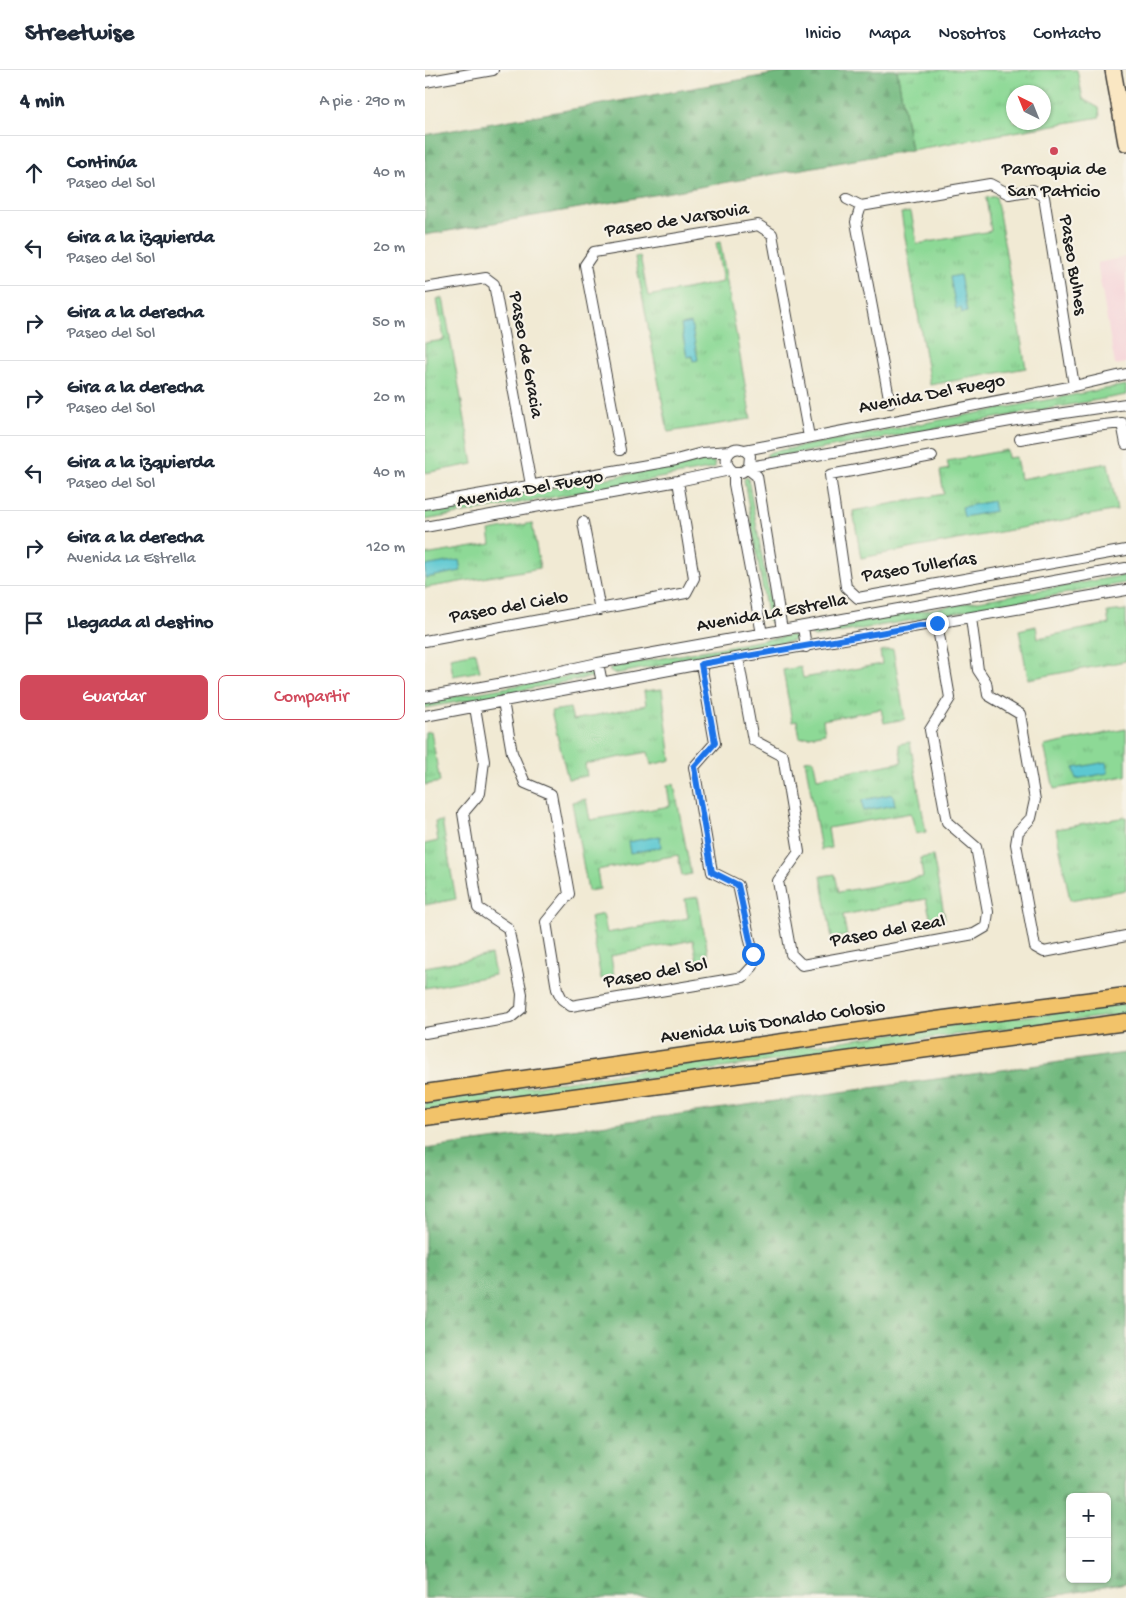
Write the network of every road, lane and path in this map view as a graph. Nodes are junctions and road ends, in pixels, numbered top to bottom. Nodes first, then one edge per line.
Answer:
1 (493, 70) edge
2 (1113, 70) edge
3 (425, 82) edge
4 (1126, 143) edge
5 (847, 199) dead end
6 (861, 206) junction
7 (425, 288) edge
8 (1126, 374) edge
9 (1073, 382) junction
10 (890, 403) dead end
11 (1123, 405) edge
12 (1122, 420) junction
13 (809, 437) junction
14 (1020, 439) dead end
15 (1126, 444) edge
16 (619, 450) dead end
17 (745, 450) junction
18 (730, 451) junction
19 (932, 456) dead end
20 (748, 468) junction
21 (732, 471) junction
22 (678, 481) junction
23 (531, 485) junction
24 (425, 504) edge
25 (583, 522) dead end
26 (425, 527) edge
27 (1126, 550) edge
28 (1126, 568) edge
29 (1126, 590) edge
30 (600, 610) junction
31 (937, 623) junction
32 (971, 623) junction
33 (803, 627) junction
34 (783, 630) junction
35 (762, 634) junction
36 (425, 642) edge
37 (806, 646) junction
38 (739, 658) junction
39 (598, 663) junction
40 (701, 664) junction
41 (601, 683) junction
42 (425, 697) edge
43 (503, 702) junction
44 (475, 707) junction
45 (425, 716) edge
46 (1126, 936) edge
47 (1126, 996) edge
48 (1126, 1022) edge
49 (425, 1033) edge
50 (425, 1093) edge
51 (425, 1117) edge

1 - 3 street
2 - 4 main road
5 - 6 street
6 - 9 street, Paseo Bulnes
6 - 10 street
7 - 23 street, Paseo de Gracia
8 - 9 street, Avenida Del Fuego
9 - 13 street, Avenida Del Fuego
11 - 12 street
11 - 20 street, Avenida Del Fuego
12 - 14 street
12 - 15 street
13 - 16 street, Paseo de Varsovia
13 - 17 street, Avenida Del Fuego
17 - 18 street
17 - 20 street
18 - 21 street
18 - 23 street, Avenida Del Fuego
19 - 27 street, Paseo Tullerías
20 - 21 street
20 - 34 street
21 - 22 street, Avenida Del Fuego
21 - 35 street
22 - 26 street, Avenida Del Fuego
22 - 30 street, Paseo del Cielo
23 - 24 street, Avenida Del Fuego
25 - 30 street
28 - 33 street, Avenida La Estrella
29 - 32 street, Avenida La Estrella
30 - 36 street, Paseo del Cielo
31 - 32 street, Avenida La Estrella
31 - 37 street, Avenida La Estrella
31 - 38 street, Paseo del Real
32 - 46 street
33 - 34 street, Avenida La Estrella
33 - 37 street
34 - 35 street, Avenida La Estrella
35 - 39 street, Avenida La Estrella
37 - 38 street, Avenida La Estrella
38 - 40 street, Avenida La Estrella
39 - 41 street
39 - 42 street, Avenida La Estrella
40 - 41 street, Avenida La Estrella
40 - 43 street, Paseo del Sol
41 - 43 street, Avenida La Estrella
43 - 44 street, Avenida La Estrella
44 - 45 street, Avenida La Estrella
44 - 49 street
47 - 50 main road, Avenida Luis Donaldo Colosio
48 - 51 main road

